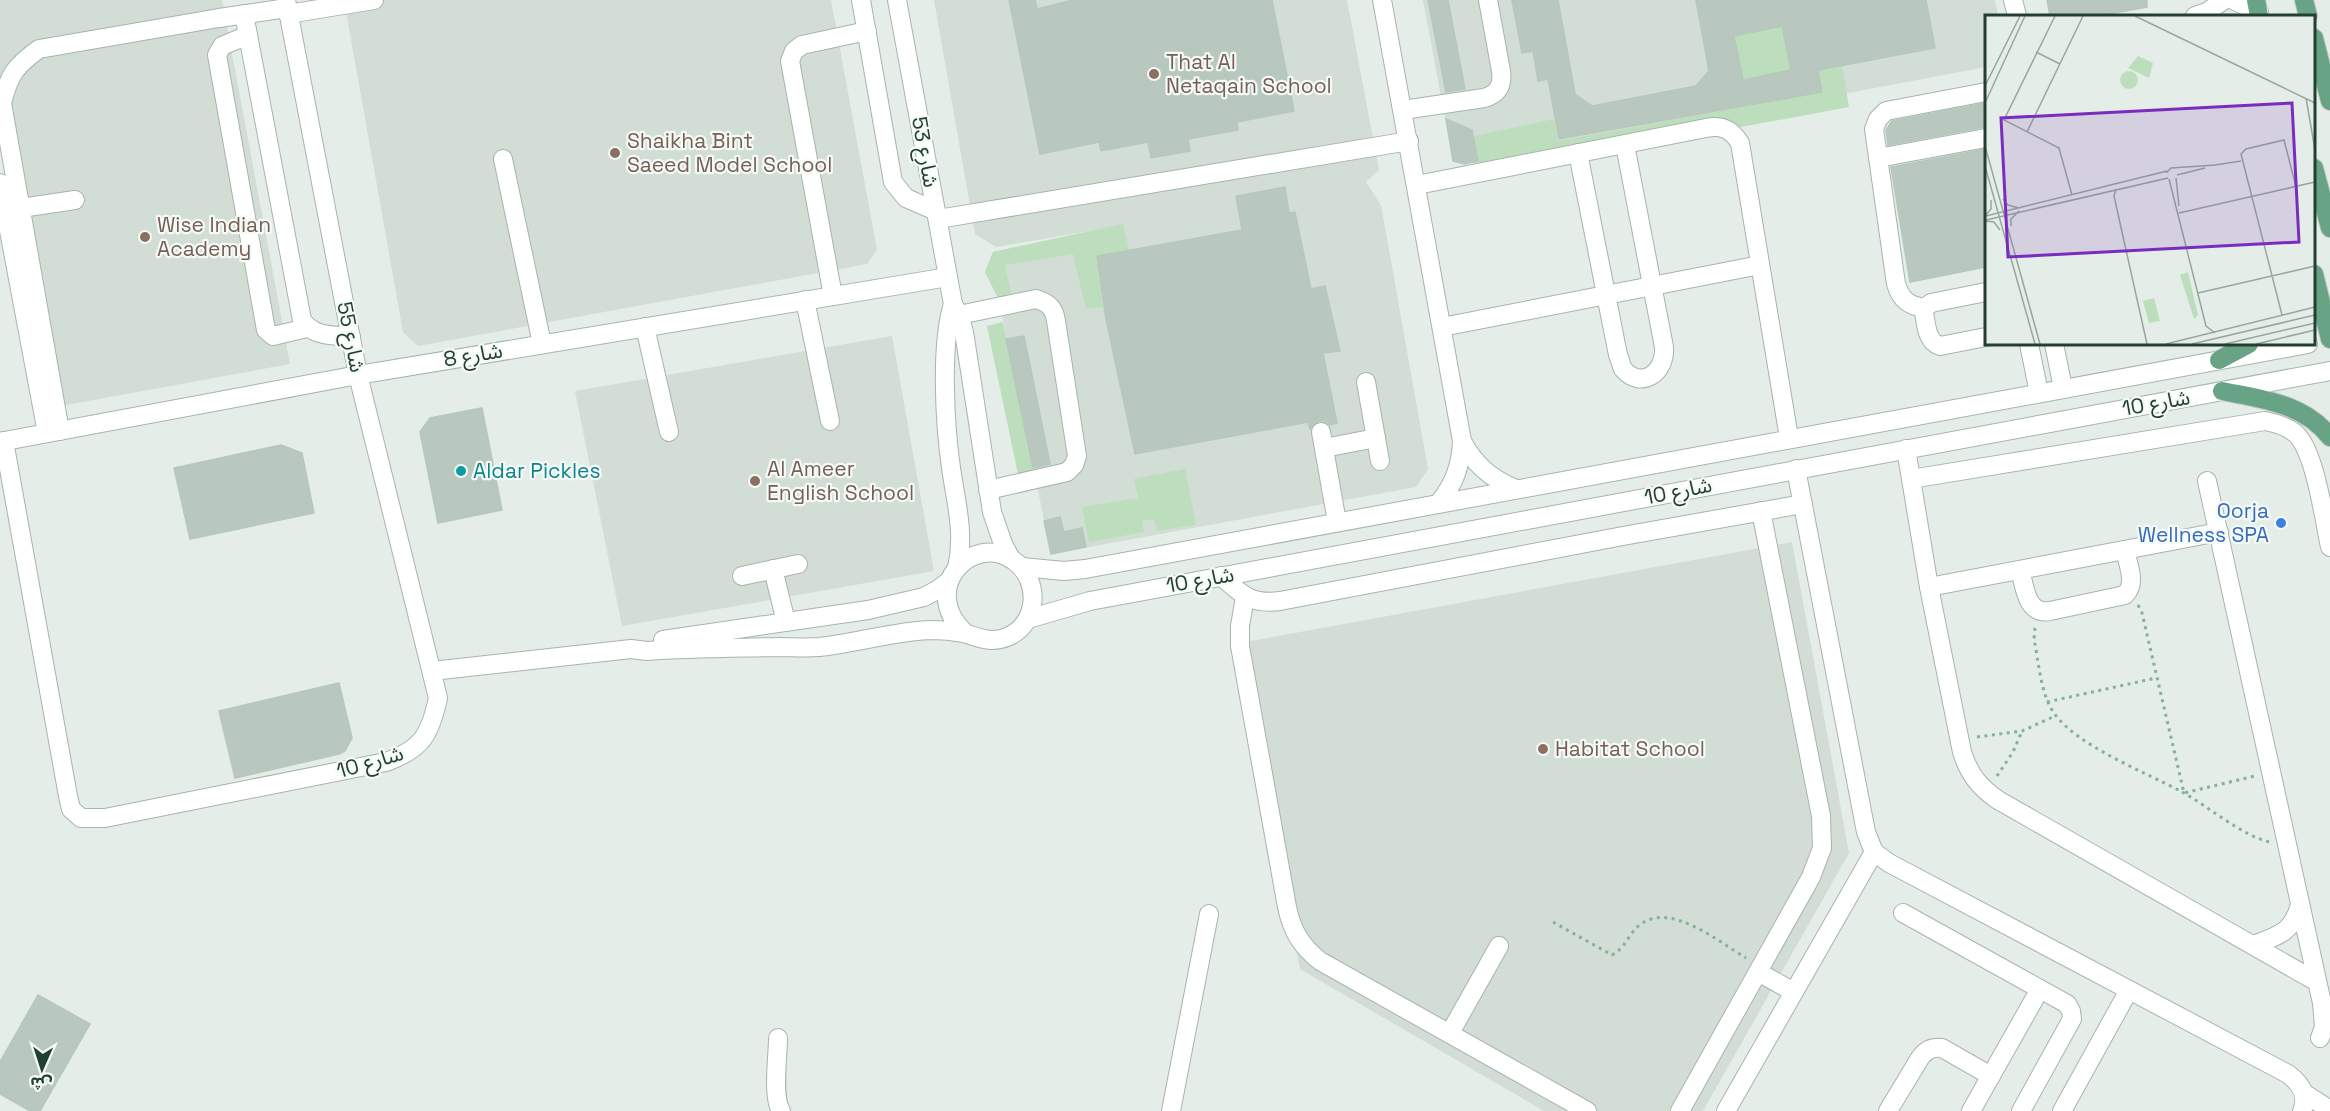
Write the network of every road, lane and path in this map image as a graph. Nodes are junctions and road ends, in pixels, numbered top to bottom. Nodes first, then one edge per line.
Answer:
1 (374, 0) edge
2 (861, 0) edge
3 (897, 0) edge
4 (1382, 0) edge
5 (1488, 0) edge
6 (2013, 0) edge
7 (2224, 0) edge
8 (2233, 0) edge
9 (2304, 0) edge
10 (287, 7) edge
11 (2258, 10) edge
12 (244, 14) junction
13 (2017, 15) edge
14 (2198, 15) edge
15 (2308, 15) edge
16 (867, 31) junction
17 (248, 35) junction
18 (2315, 45) edge
19 (1985, 92) edge
20 (2330, 101) edge
21 (1403, 110) junction
22 (1985, 138) edge
23 (1409, 141) junction
24 (1625, 145) junction
25 (1578, 153) junction
26 (1878, 158) junction
27 (503, 159) dead end
28 (2315, 175) edge
29 (0, 183) edge
30 (1417, 185) junction
31 (75, 200) dead end
32 (21, 208) junction
33 (937, 215) junction
34 (2330, 228) edge
35 (1760, 265) junction
36 (948, 277) junction
37 (2315, 282) edge
38 (1652, 286) junction
39 (1985, 292) edge
40 (1606, 295) junction
41 (833, 296) junction
42 (805, 300) junction
43 (1925, 308) junction
44 (956, 309) junction
45 (645, 327) junction
46 (1442, 327) junction
47 (307, 328) junction
48 (351, 337) junction
49 (1985, 337) edge
50 (2330, 339) edge
51 (2315, 342) edge
52 (542, 344) junction
53 (2029, 345) edge
54 (2054, 345) edge
55 (2247, 345) edge
56 (2302, 345) edge
57 (2219, 360) junction
58 (2330, 371) edge
59 (358, 375) junction
60 (1366, 381) dead end
61 (2063, 388) junction
62 (2222, 391) junction
63 (2039, 393) junction
64 (830, 421) dead end
65 (54, 432) junction
66 (669, 432) dead end
67 (2330, 437) edge
68 (1376, 438) junction
69 (1789, 438) junction
70 (1462, 441) junction
71 (2, 442) edge
72 (1906, 449) junction
73 (1380, 461) dead end
74 (1796, 469) junction
75 (1911, 479) junction
76 (2207, 481) dead end
77 (1515, 489) junction
78 (988, 490) junction
79 (1438, 503) junction
80 (1803, 504) junction
81 (1761, 512) junction
82 (1337, 522) junction
83 (2220, 532) junction
84 (2330, 547) edge
85 (2125, 550) junction
86 (1016, 563) junction
87 (798, 564) dead end
88 (774, 569) junction
89 (2020, 570) junction
90 (953, 574) junction
91 (742, 576) dead end
92 (1221, 576) junction
93 (1929, 587) junction
94 (2130, 590) junction
95 (1245, 597) junction
96 (2035, 610) junction
97 (1028, 619) junction
98 (782, 623) junction
99 (965, 633) junction
100 (781, 647) junction
101 (631, 649) junction
102 (432, 671) junction
103 (2156, 678) junction
104 (2047, 702) junction
105 (2055, 716) junction
106 (2022, 731) junction
107 (1960, 739) junction
108 (2271, 772) junction
109 (1985, 792) junction
110 (2184, 793) junction
111 (2286, 844) junction
112 (1874, 852) junction
113 (2300, 905) junction
114 (1903, 913) dead end
115 (1209, 914) dead end
116 (1553, 922) dead end
117 (2253, 945) junction
118 (1499, 946) dead end
119 (1759, 969) junction
120 (2318, 982) junction
121 (2040, 989) junction
122 (2129, 990) junction
123 (1794, 992) junction
124 (1450, 1033) junction
125 (778, 1038) dead end
126 (2320, 1038) dead end
127 (1991, 1076) junction
128 (2303, 1102) edge
129 (1893, 1109) edge
130 (2330, 1110) edge
131 (781, 1111) edge
132 (1171, 1111) edge
133 (1587, 1111) edge
134 (1680, 1111) edge
135 (1726, 1111) edge
136 (1971, 1111) edge
137 (2021, 1111) edge
138 (2062, 1111) edge

1 - 10 street
2 - 16 street
3 - 33 street, شارع 53
4 - 21 street
5 - 21 street
6 - 13 street
7 - 14 street
8 - 11 street
9 - 15 main road
10 - 12 street
10 - 48 street, شارع 55
12 - 17 street
12 - 32 street
16 - 33 street
16 - 41 street
17 - 47 street
17 - 47 street
18 - 20 main road
19 - 26 street
21 - 23 street
22 - 26 street
23 - 30 street
23 - 33 street
24 - 25 street
24 - 35 street
24 - 38 street
25 - 30 street
25 - 40 street
26 - 43 street
27 - 52 street
28 - 34 main road
29 - 65 street
30 - 46 street
31 - 32 street
32 - 65 street
33 - 36 street, شارع 53
35 - 38 street
35 - 69 street
36 - 41 street, شارع 8
36 - 44 street, شارع 53
37 - 50 main road
38 - 40 street
38 - 40 street
39 - 43 street
40 - 46 street
41 - 42 street, شارع 8
42 - 45 street, شارع 8
42 - 64 street
43 - 49 street
44 - 78 street, شارع 53
44 - 78 street
44 - 90 street, شارع 53
45 - 52 street, شارع 8
45 - 66 street
46 - 70 street
47 - 48 street
48 - 59 street, شارع 55
50 - 51 street
52 - 59 street, شارع 8
53 - 63 street
54 - 61 street
55 - 57 main road
56 - 57 street, شارع 10
57 - 61 street, شارع 10
58 - 62 street, شارع 10
59 - 65 street, شارع 8
59 - 102 street, شارع 55
60 - 68 street
61 - 63 street, شارع 10
62 - 67 main road
62 - 72 street, شارع 10
63 - 69 street, شارع 10
65 - 71 street, شارع 8
68 - 73 street
68 - 82 street
69 - 77 street, شارع 10
70 - 77 street
70 - 79 street
71 - 102 street, شارع 10
72 - 74 street, شارع 10
72 - 75 street
74 - 80 street
74 - 92 street, شارع 10
75 - 84 street
75 - 93 street
76 - 83 street
77 - 79 street, شارع 10
78 - 86 street, شارع 53
79 - 82 street, شارع 10
80 - 81 street
80 - 112 street
81 - 95 street
81 - 119 street
82 - 86 street, شارع 10
83 - 85 street
83 - 108 street
85 - 89 street
85 - 94 street
86 - 90 street
86 - 97 street
87 - 88 street
88 - 91 street
88 - 98 street
89 - 93 street
89 - 96 street
90 - 98 street
90 - 99 street
92 - 95 street
92 - 97 street, شارع 10
93 - 107 street
94 - 96 street
94 - 103 path
95 - 124 street
96 - 104 path
97 - 99 street
98 - 100 street
98 - 101 street
99 - 100 street
100 - 101 street
101 - 102 street
103 - 104 path
103 - 110 path
104 - 105 path
105 - 106 path
105 - 110 path
106 - 107 path
106 - 109 path
107 - 109 street
108 - 110 path
108 - 111 street
109 - 117 street
110 - 111 path
111 - 113 street
112 - 122 street
112 - 123 street
113 - 117 street
113 - 120 street
114 - 121 street
115 - 132 street
116 - 119 path
117 - 120 street
118 - 124 street
119 - 123 street
119 - 134 street
120 - 126 street
121 - 127 street
121 - 137 street
122 - 128 street
122 - 138 street
123 - 135 street
124 - 133 street
125 - 131 street
127 - 129 street
127 - 136 street
128 - 130 street

